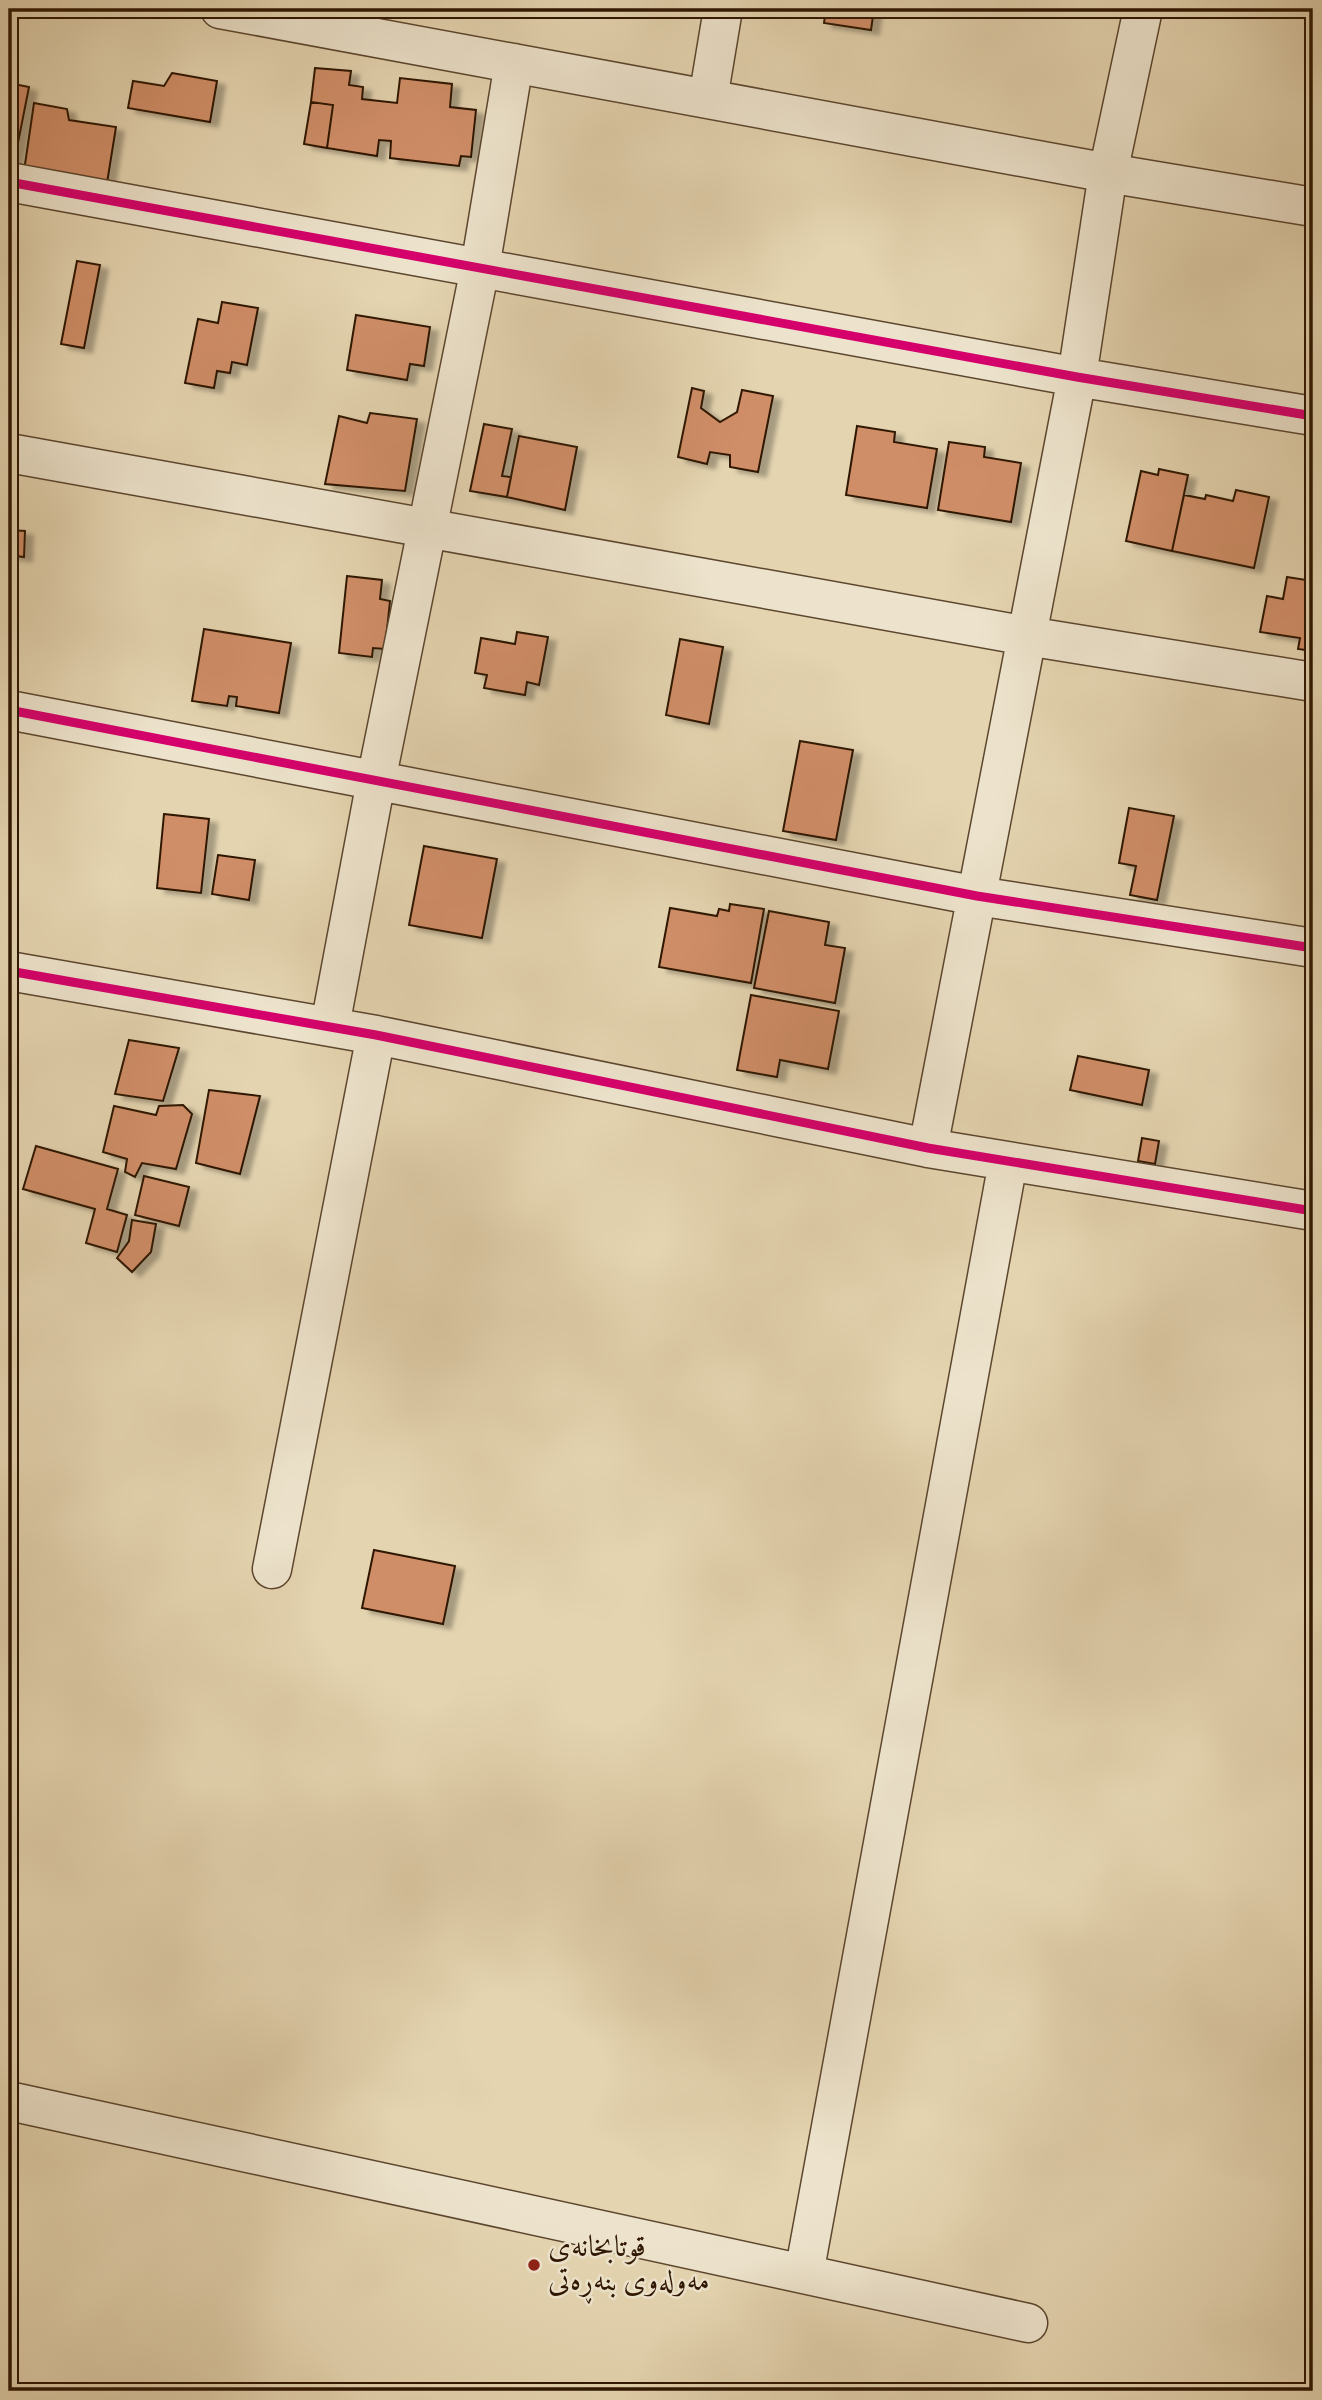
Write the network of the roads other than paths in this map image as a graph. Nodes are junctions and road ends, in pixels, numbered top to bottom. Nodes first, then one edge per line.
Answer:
1 (220, 9) edge
2 (723, 9) edge
3 (1143, 9) edge
4 (514, 63) junction
5 (708, 99) junction
6 (1108, 173) junction
7 (9, 182) edge
8 (1313, 207) edge
9 (480, 268) junction
10 (1077, 377) junction
11 (1313, 416) edge
12 (9, 453) edge
13 (427, 529) junction
14 (1027, 636) junction
15 (1313, 682) edge
16 (9, 710) edge
17 (376, 781) junction
18 (977, 896) junction
19 (1313, 948) edge
20 (9, 971) edge
21 (330, 1026) junction
22 (376, 1035) junction
23 (928, 1148) junction
24 (1008, 1162) junction
25 (1313, 1212) edge
26 (272, 1569) dead end
27 (9, 2101) edge
28 (804, 2274) junction
29 (1028, 2323) dead end

1 - 4 street
2 - 5 street
3 - 6 street
4 - 5 street
4 - 9 street
5 - 6 street
6 - 8 street
6 - 10 street
7 - 9 street
9 - 10 street
9 - 13 street
10 - 11 street
10 - 14 street
12 - 13 street
13 - 14 street
13 - 17 street
14 - 15 street
14 - 18 street
16 - 17 street
17 - 18 street
17 - 21 street
18 - 19 street
18 - 23 street
20 - 21 street
21 - 22 street
22 - 23 street
22 - 26 street
23 - 24 street
24 - 25 street
24 - 28 street
27 - 28 street
28 - 29 street

